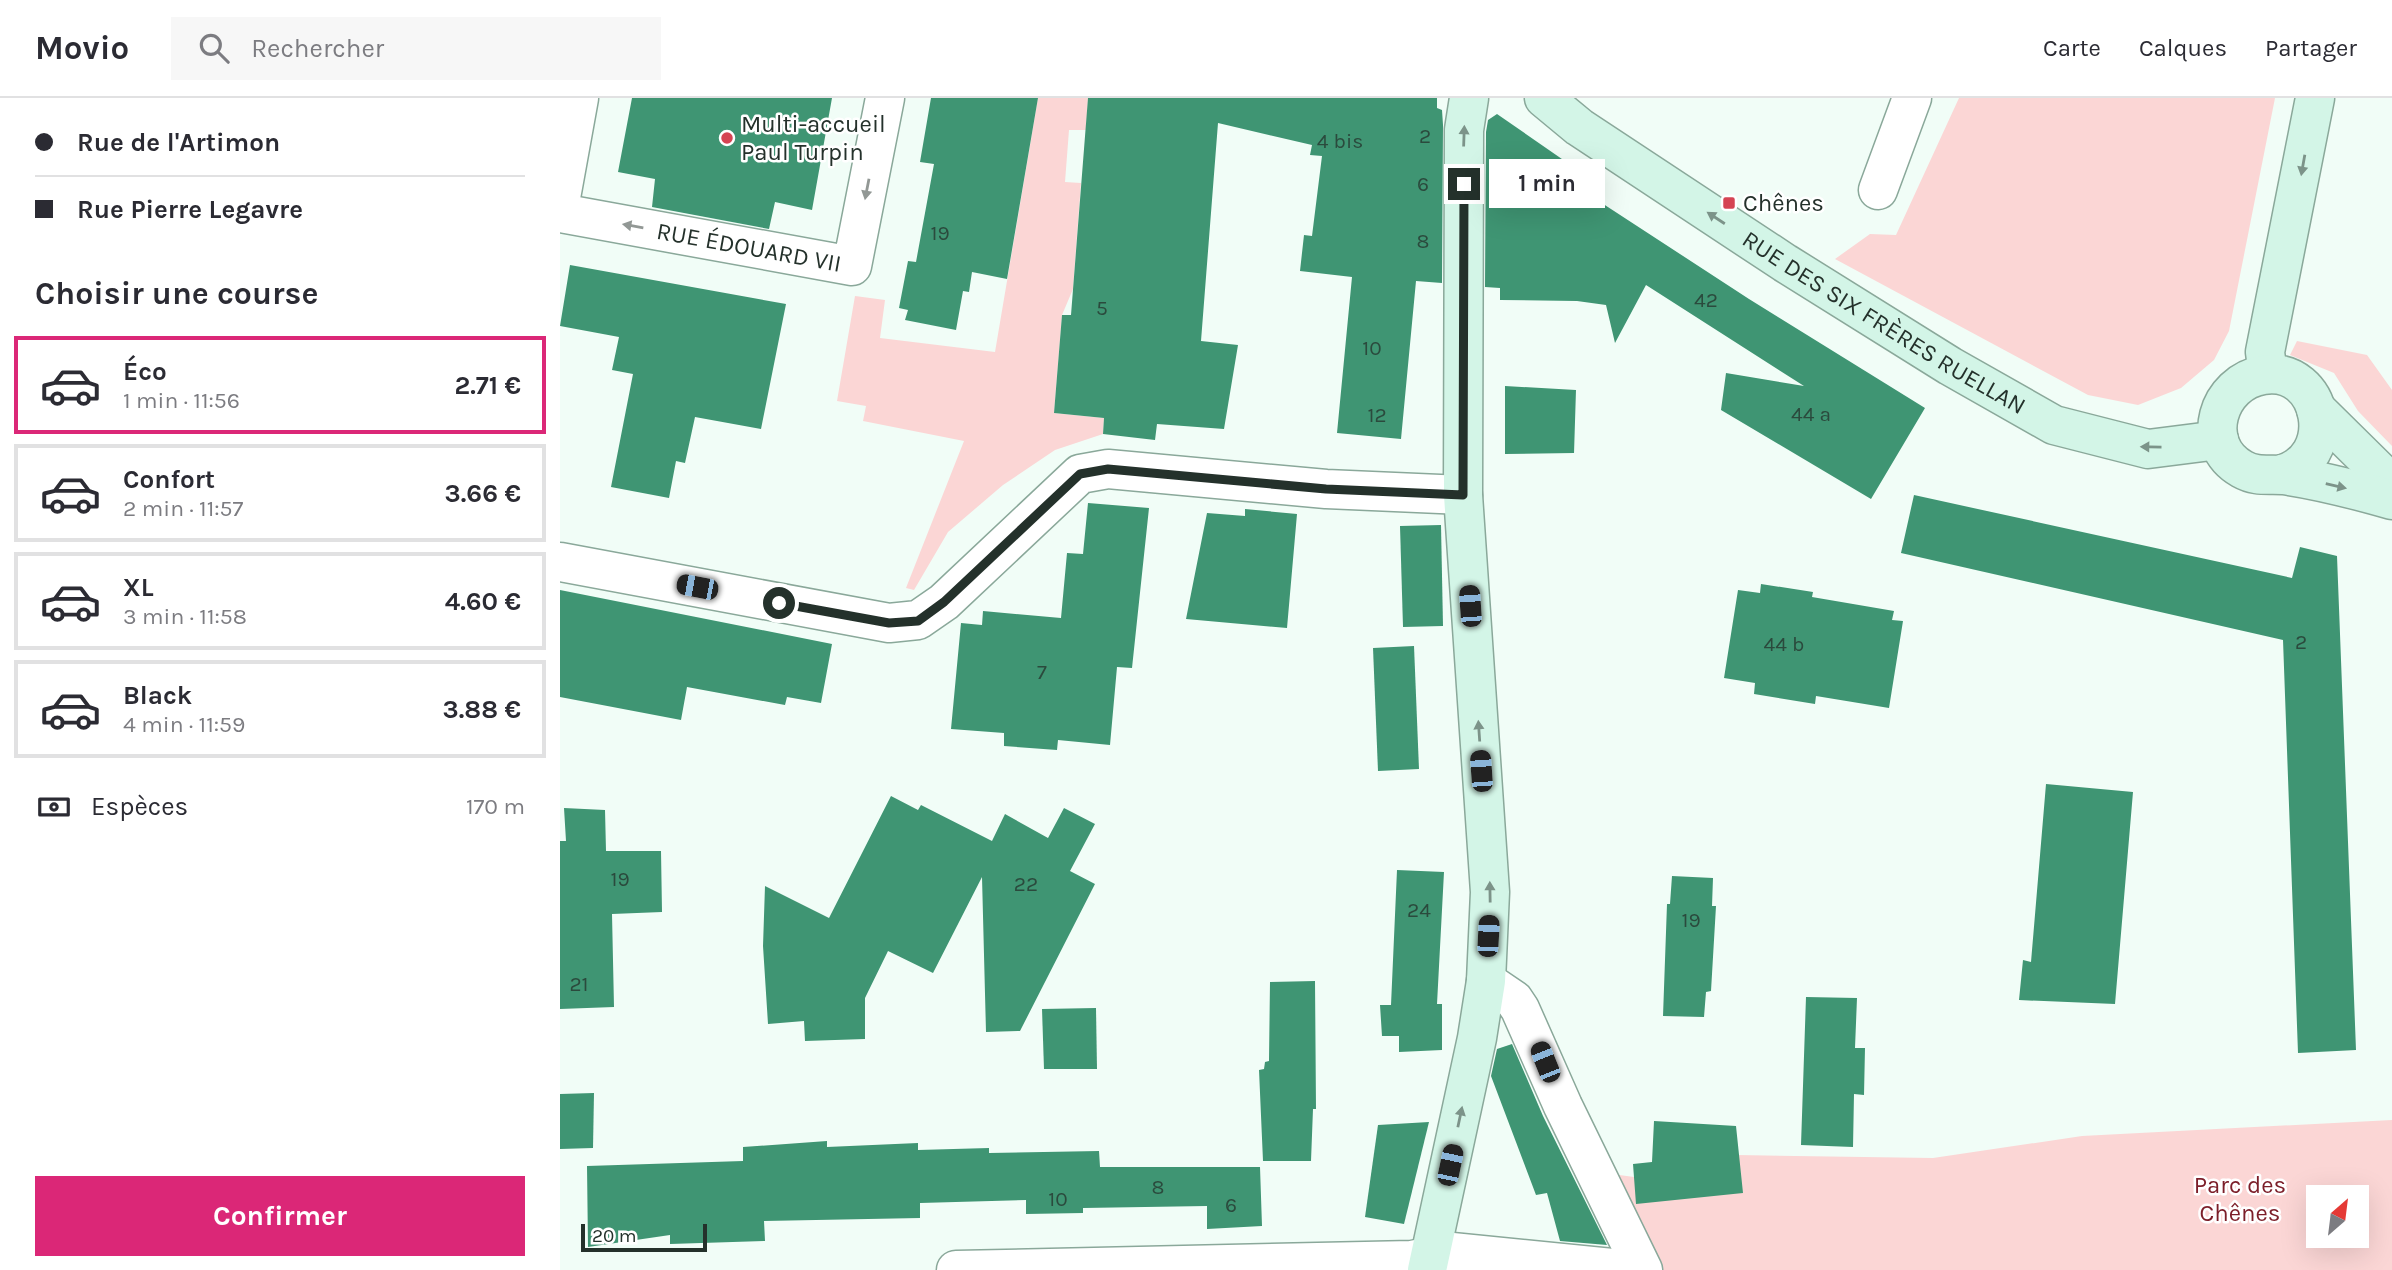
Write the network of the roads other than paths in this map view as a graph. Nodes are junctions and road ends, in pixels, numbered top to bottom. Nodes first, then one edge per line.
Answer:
1 (579, 98) edge
2 (885, 98) edge
3 (1469, 98) edge
4 (1544, 98) edge
5 (1912, 98) edge
6 (2315, 98) edge
7 (1878, 190) dead end
8 (560, 203) edge
9 (560, 213) edge
10 (2268, 374) junction
11 (2316, 409) junction
12 (2219, 440) junction
13 (2279, 475) junction
14 (2392, 484) edge
15 (1463, 495) junction
16 (2392, 500) edge
17 (560, 562) edge
18 (1486, 981) junction
19 (1429, 1263) edge
20 (957, 1270) edge
21 (1632, 1270) edge
22 (1643, 1270) edge

1 - 8 street
2 -> 9 street, RUE ÉDOUARD VII
15 -> 3 main road
12 -> 4 main road, RUE DES SIX FRÈRES RUELLAN
5 - 7 street
6 -> 10 main road
10 - 11 main road
10 - 12 main road
11 - 13 main road
11 - 14 main road
12 - 13 main road
13 -> 16 main road
15 - 17 street
18 -> 15 main road
19 -> 18 main road
18 - 22 street
19 - 20 street
19 - 21 street

